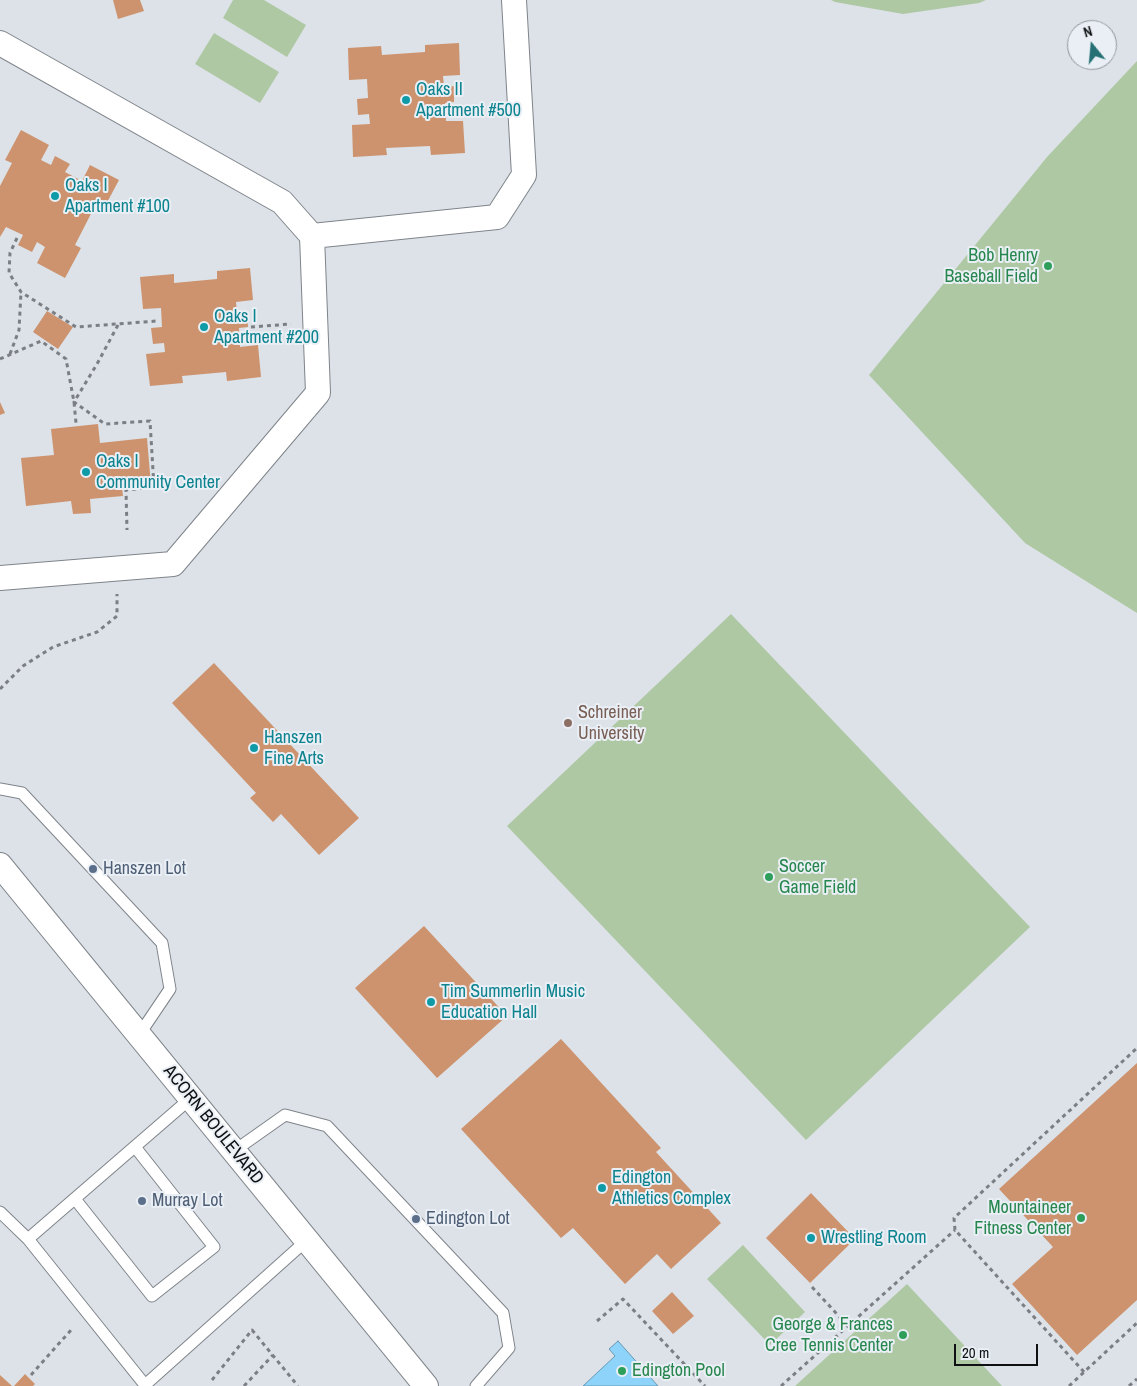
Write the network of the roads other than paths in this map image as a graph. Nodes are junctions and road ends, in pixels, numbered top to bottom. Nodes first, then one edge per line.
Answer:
1 (514, 0) edge
2 (0, 43) edge
3 (312, 236) junction
4 (0, 578) edge
5 (0, 789) edge
6 (0, 864) edge
7 (139, 1035) junction
8 (191, 1098) junction
9 (135, 1147) junction
10 (234, 1151) junction
11 (75, 1199) junction
12 (0, 1212) edge
13 (28, 1239) junction
14 (307, 1240) junction
15 (426, 1386) edge
16 (476, 1386) edge

1 - 3 street
2 - 3 street
3 - 4 street
5 - 7 lane
6 - 7 street, ACORN BOULEVARD
7 - 8 street, ACORN BOULEVARD
8 - 9 lane
8 - 10 street, ACORN BOULEVARD
9 - 11 lane
9 - 11 lane
10 - 14 street, ACORN BOULEVARD
10 - 16 lane
11 - 13 lane
12 - 13 lane
13 - 14 lane
14 - 15 street, ACORN BOULEVARD

